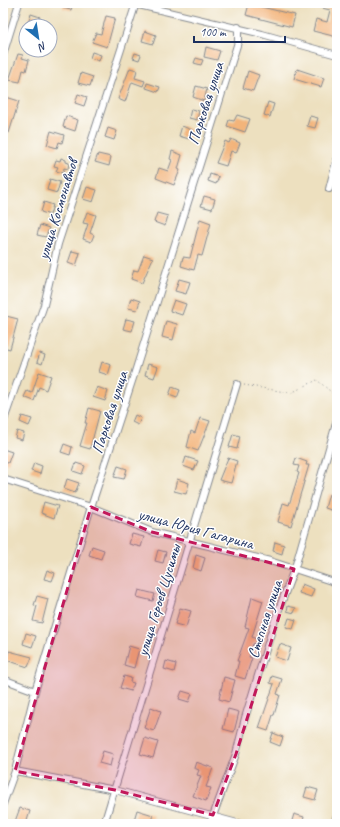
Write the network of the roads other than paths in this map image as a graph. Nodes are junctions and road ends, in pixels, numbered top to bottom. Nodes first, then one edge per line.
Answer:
1 (19, 3) edge
2 (134, 4) edge
3 (238, 28) junction
4 (3, 55) edge
5 (337, 55) edge
6 (337, 158) edge
7 (329, 189) dead end
8 (237, 384) road end
9 (337, 420) edge
10 (3, 423) edge
11 (3, 479) edge
12 (91, 507) junction
13 (189, 540) junction
14 (294, 569) junction
15 (337, 583) edge
16 (3, 679) edge
17 (35, 691) junction
18 (14, 771) junction
19 (115, 790) junction
20 (3, 804) edge
21 (337, 815) edge
22 (213, 816) junction
23 (104, 824) edge
24 (210, 824) edge
25 (241, 824) edge
26 (334, 824) edge

1 - 4 street
2 - 3 street
2 - 10 street, улица Космонавтов
3 - 5 street
3 - 12 street, Парковая улица
6 - 7 street
8 - 13 street, улица Героев Цусимы
9 - 14 street, Степная улица
11 - 12 street, улица Юрия Гагарина
12 - 13 street, улица Юрия Гагарина
12 - 17 street, Парковая улица
13 - 14 street, улица Юрия Гагарина
13 - 19 street, улица Героев Цусимы
14 - 15 street, улица Юрия Гагарина
14 - 22 street, Степная улица
16 - 17 street
17 - 18 street, Парковая улица
18 - 19 street
18 - 20 street, Парковая улица
19 - 22 street
19 - 23 street, улица Героев Цусимы
21 - 26 street
22 - 24 street, Степная улица
22 - 25 street

